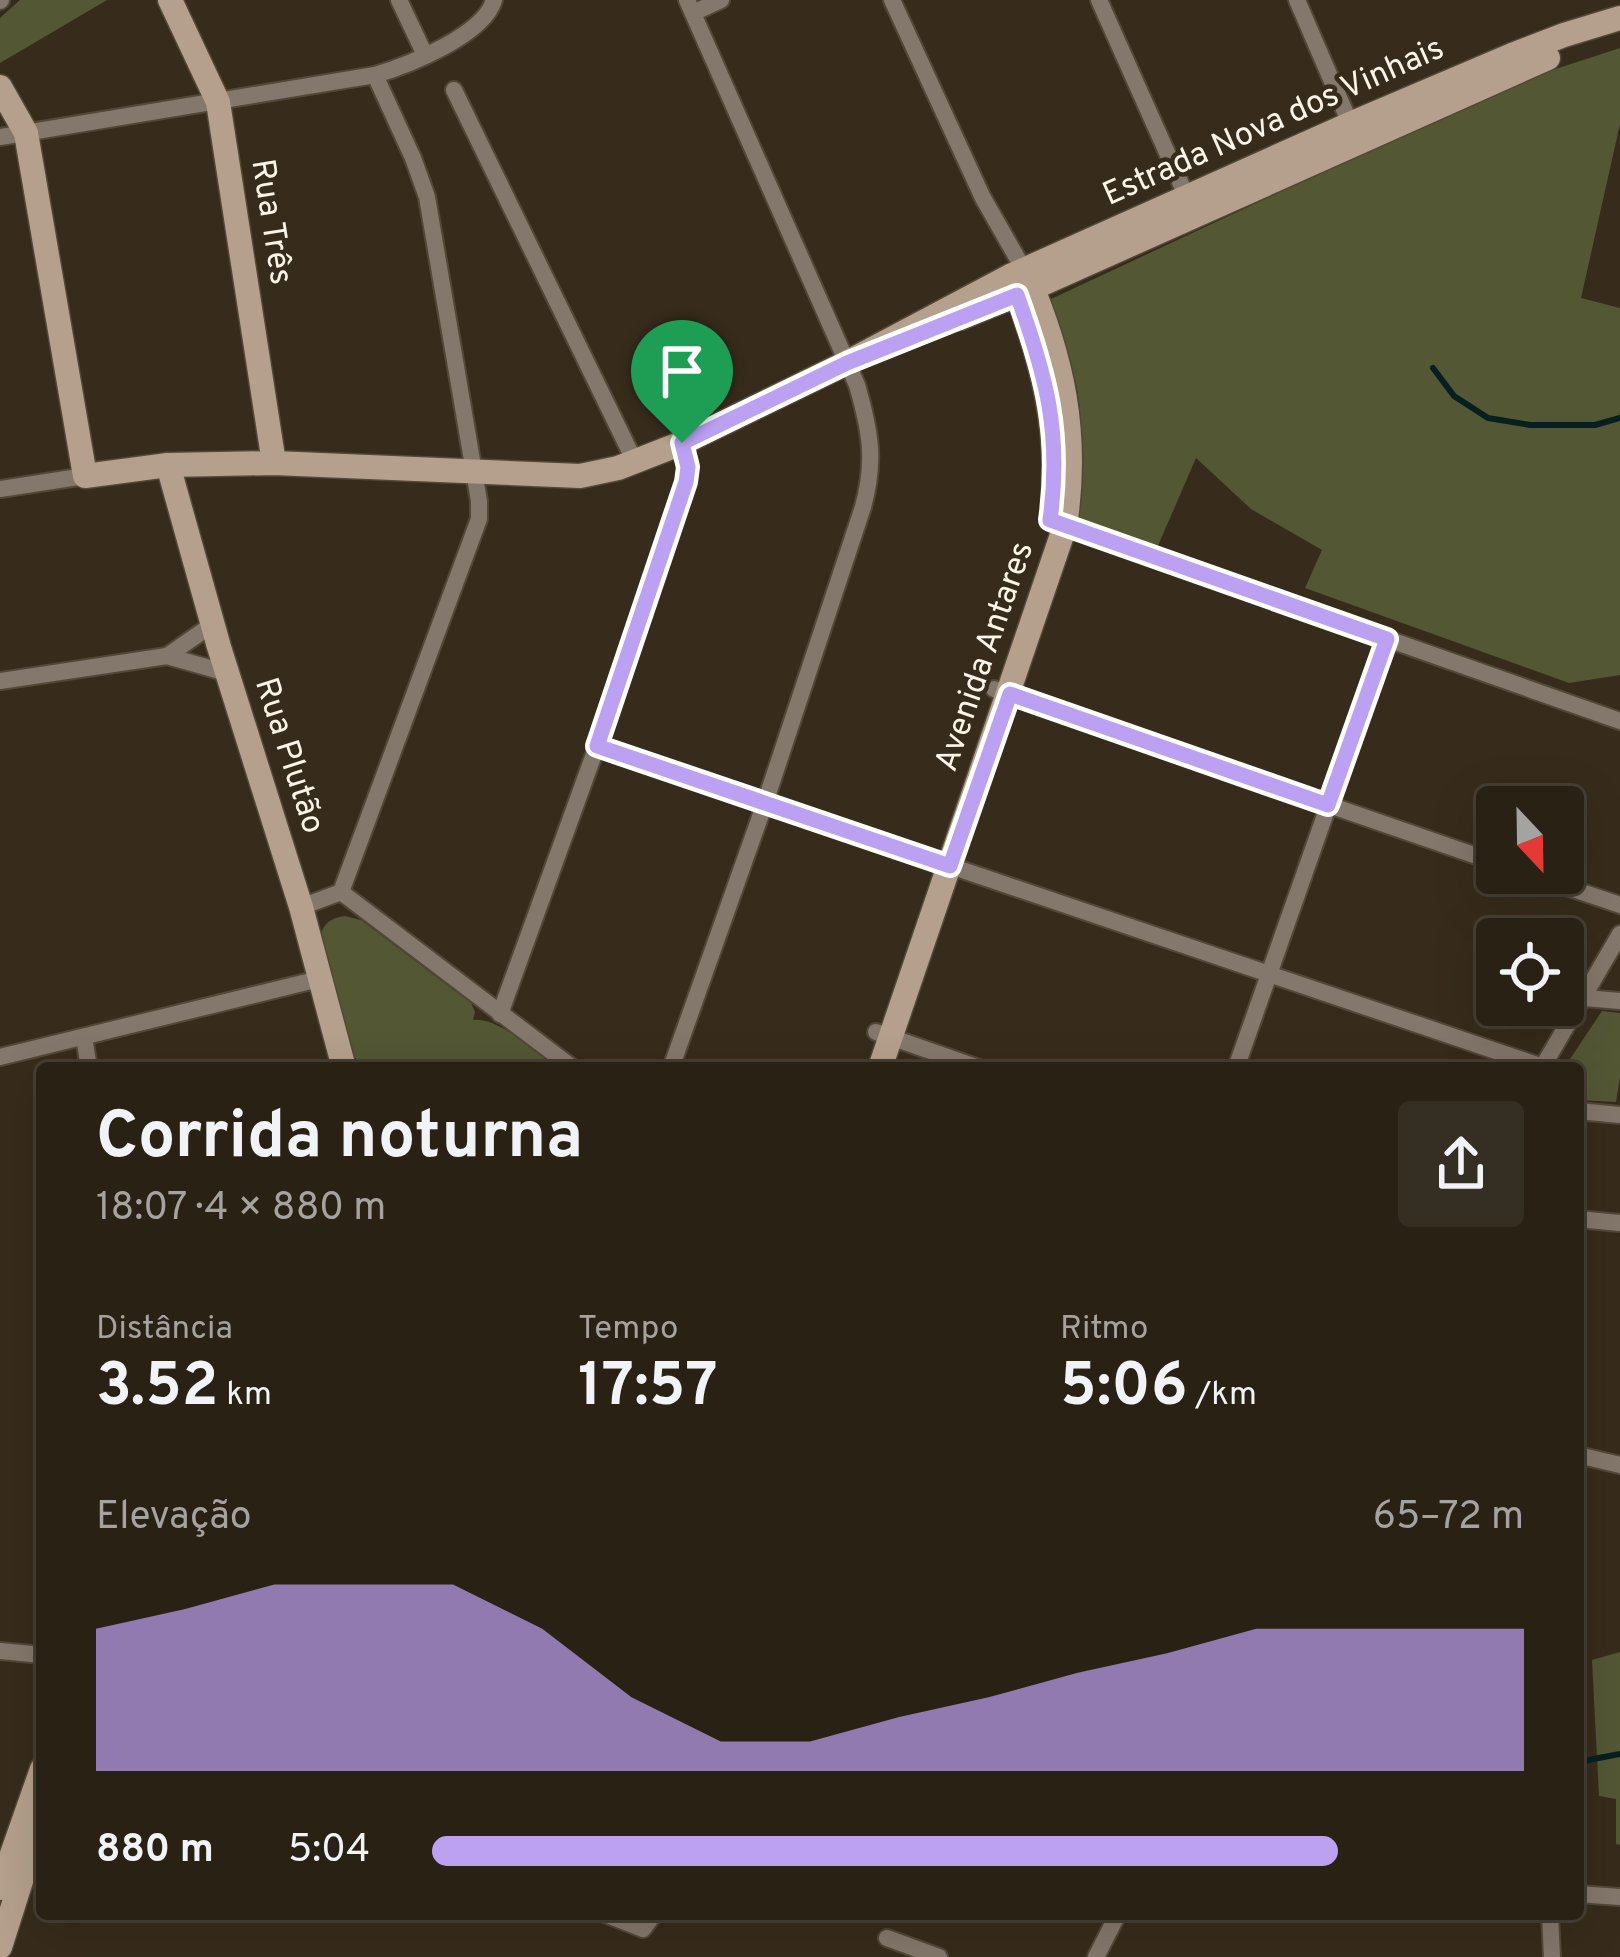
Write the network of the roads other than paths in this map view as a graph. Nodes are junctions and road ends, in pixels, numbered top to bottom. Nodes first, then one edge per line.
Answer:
1 (170, 0) edge
2 (399, 0) edge
3 (494, 0) edge
4 (721, 0) edge
5 (892, 0) edge
6 (1099, 0) edge
7 (1297, 0) edge
8 (690, 6) edge
9 (1620, 18) edge
10 (1620, 34) edge
11 (425, 55) junction
12 (375, 76) junction
13 (0, 87) edge
14 (454, 90) dead end
15 (218, 102) junction
16 (26, 133) junction
17 (1354, 133) junction
18 (0, 137) edge
19 (1191, 206) junction
20 (1021, 282) junction
21 (847, 363) junction
22 (682, 443) junction
23 (635, 462) junction
24 (274, 463) junction
25 (168, 465) junction
26 (473, 473) junction
27 (85, 476) junction
28 (0, 489) edge
29 (1058, 523) junction
30 (213, 624) junction
31 (1387, 639) junction
32 (166, 656) junction
33 (227, 673) junction
34 (0, 681) edge
35 (1002, 692) junction
36 (1620, 721) edge
37 (597, 746) junction
38 (765, 803) junction
39 (1328, 805) junction
40 (1476, 856) edge
41 (943, 863) junction
42 (341, 892) junction
43 (1584, 893) edge
44 (1620, 905) edge
45 (301, 907) junction
46 (1620, 934) edge
47 (1269, 974) junction
48 (319, 979) junction
49 (1585, 998) junction
50 (1620, 1001) edge
51 (500, 1014) junction
52 (883, 1035) junction
53 (84, 1037) junction
54 (0, 1058) edge
55 (88, 1062) edge
56 (342, 1062) edge
57 (565, 1062) edge
58 (672, 1062) edge
59 (867, 1062) edge
60 (881, 1062) edge
61 (962, 1062) edge
62 (1238, 1062) edge
63 (1525, 1062) edge
64 (1546, 1062) edge
65 (1584, 1112) edge
66 (1620, 1115) edge
67 (1584, 1220) edge
68 (1620, 1223) edge
69 (1584, 1457) edge
70 (1620, 1466) edge
71 (0, 1652) edge
72 (36, 1655) edge
73 (36, 1788) edge
74 (36, 1827) edge
75 (5, 1886) edge
76 (1584, 1894) edge
77 (1620, 1897) edge
78 (1115, 1920) edge
79 (1550, 1920) edge
80 (886, 1938) dead end
81 (0, 1947) edge
82 (939, 1957) edge
83 (1096, 1957) edge
84 (1552, 1957) edge

1 - 15 street, Rua Três
2 - 11 street
3 - 11 street
4 - 8 street
5 - 20 street, Avenida Antares
6 - 19 street
7 - 17 street
8 - 21 street
9 - 17 street, Estrada Nova dos Vinhais
10 - 17 street, Estrada Nova dos Vinhais
11 - 12 street
12 - 15 street
12 - 26 street
13 - 16 street
14 - 23 street
15 - 16 street
15 - 24 street, Rua Três
16 - 18 street
16 - 27 street
17 - 19 street, Estrada Nova dos Vinhais
19 - 20 street, Estrada Nova dos Vinhais
20 - 21 street, Estrada Nova dos Vinhais
20 - 29 street, Avenida Antares
21 - 22 street, Estrada Nova dos Vinhais
21 - 38 street
22 - 23 street, Estrada Nova dos Vinhais
22 - 37 street
23 - 26 street, Estrada Nova dos Vinhais
24 - 25 street, Estrada Nova dos Vinhais
24 - 26 street, Estrada Nova dos Vinhais
25 - 27 street, Estrada Nova dos Vinhais
25 - 30 street, Rua Plutão
26 - 42 street
27 - 28 street
29 - 31 street
29 - 35 street, Avenida Antares
30 - 32 street
30 - 33 street, Rua Plutão
31 - 36 street
31 - 39 street
32 - 33 street
32 - 34 street
33 - 45 street, Rua Plutão
35 - 39 street
35 - 41 street, Avenida Antares
37 - 38 street
37 - 51 street
38 - 41 street
38 - 58 street
39 - 40 street
39 - 47 street
41 - 47 street
41 - 52 street, Avenida Antares
42 - 45 street
42 - 51 street
43 - 44 street
45 - 48 street, Rua Plutão
46 - 49 street
47 - 62 street
47 - 63 street
48 - 53 street
48 - 56 street, Rua Plutão
49 - 50 street
49 - 64 street
51 - 57 street
52 - 59 street, Avenida Antares
52 - 60 street, Avenida Antares
52 - 61 street
53 - 54 street
53 - 55 street
65 - 66 street
67 - 68 street
69 - 70 street
71 - 72 street
73 - 75 street
74 - 75 street
75 - 81 street
76 - 77 street
78 - 83 street
79 - 84 street
80 - 82 street

